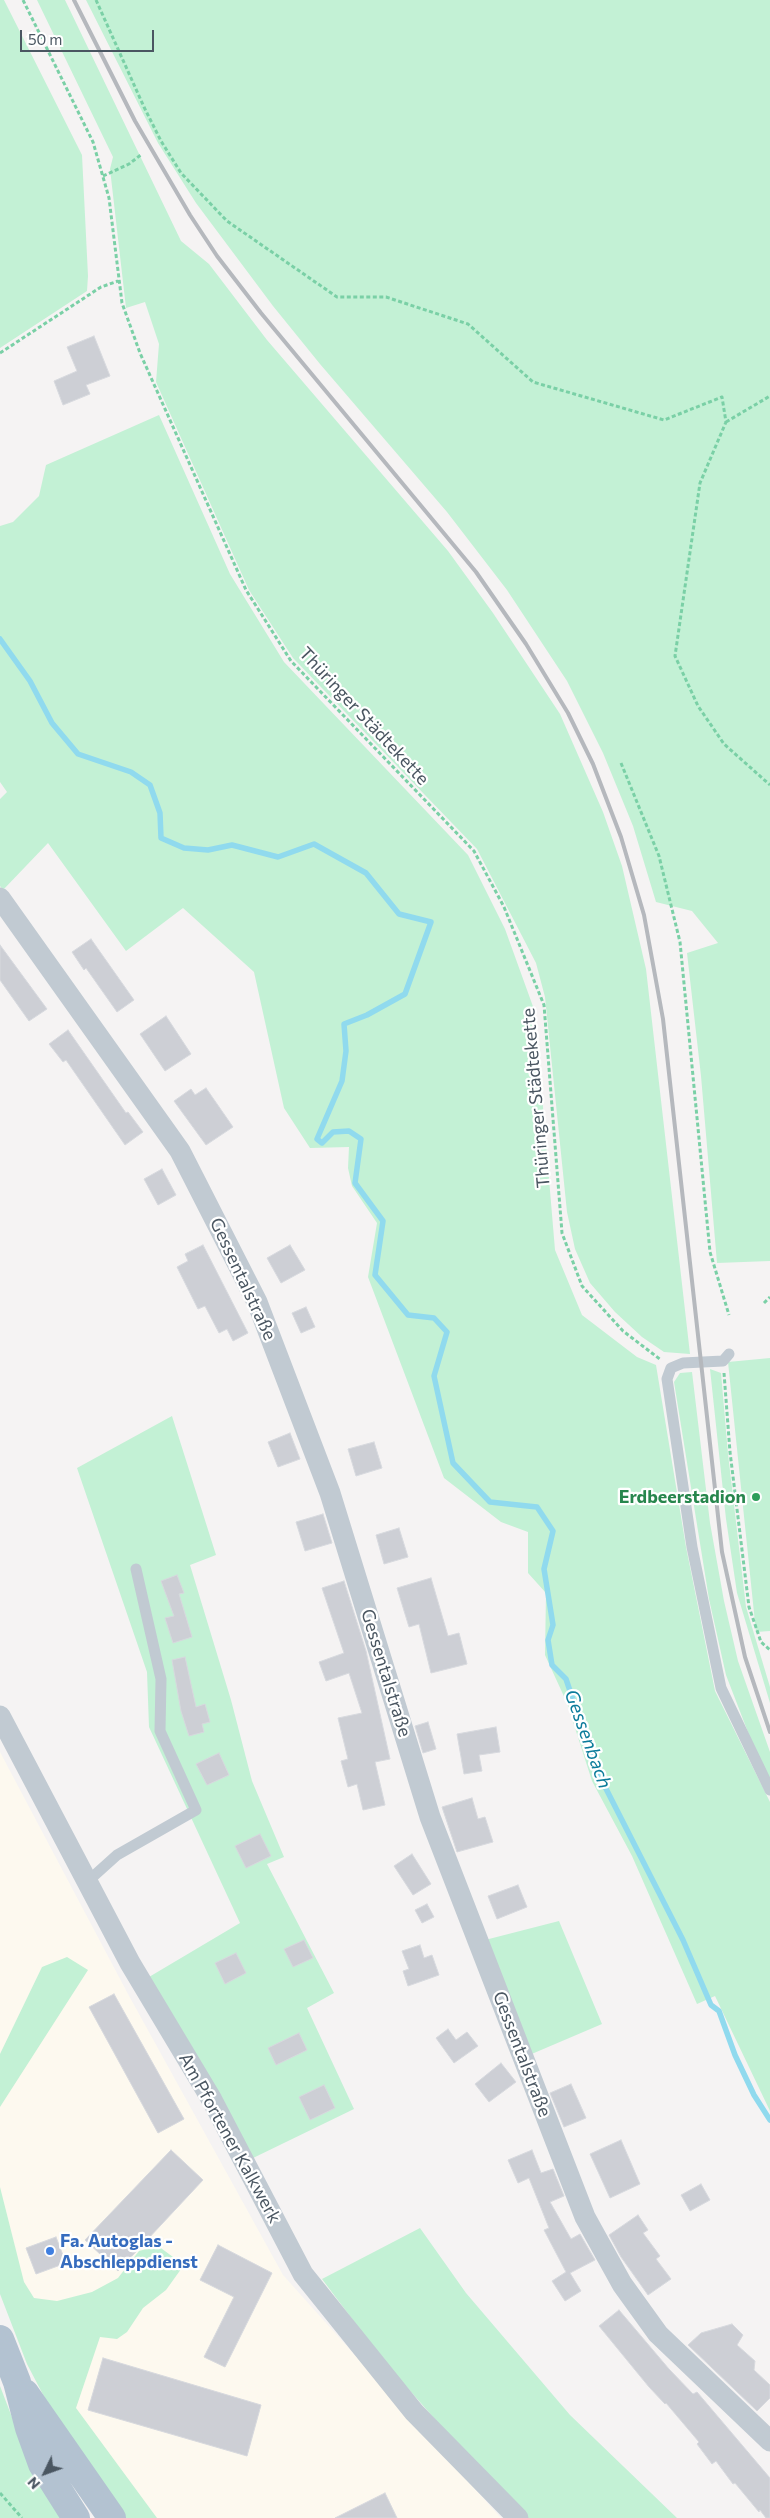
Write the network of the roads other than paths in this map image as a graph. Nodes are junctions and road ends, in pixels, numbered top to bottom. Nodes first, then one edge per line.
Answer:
1 (0, 898) edge
2 (726, 1358) road end
3 (136, 1569) dead end
4 (0, 1716) edge
5 (770, 1790) edge
6 (88, 1882) junction
7 (0, 2339) edge
8 (17, 2382) junction
9 (770, 2441) edge
10 (76, 2518) edge
11 (112, 2518) edge
12 (518, 2518) edge

1 - 9 street, Gessentalstraße
2 - 5 lane
3 - 6 lane
4 - 6 street, Am Pfortener Kalkwerk
6 - 12 street, Am Pfortener Kalkwerk
7 - 8 main road
8 - 10 main road
8 - 11 main road

